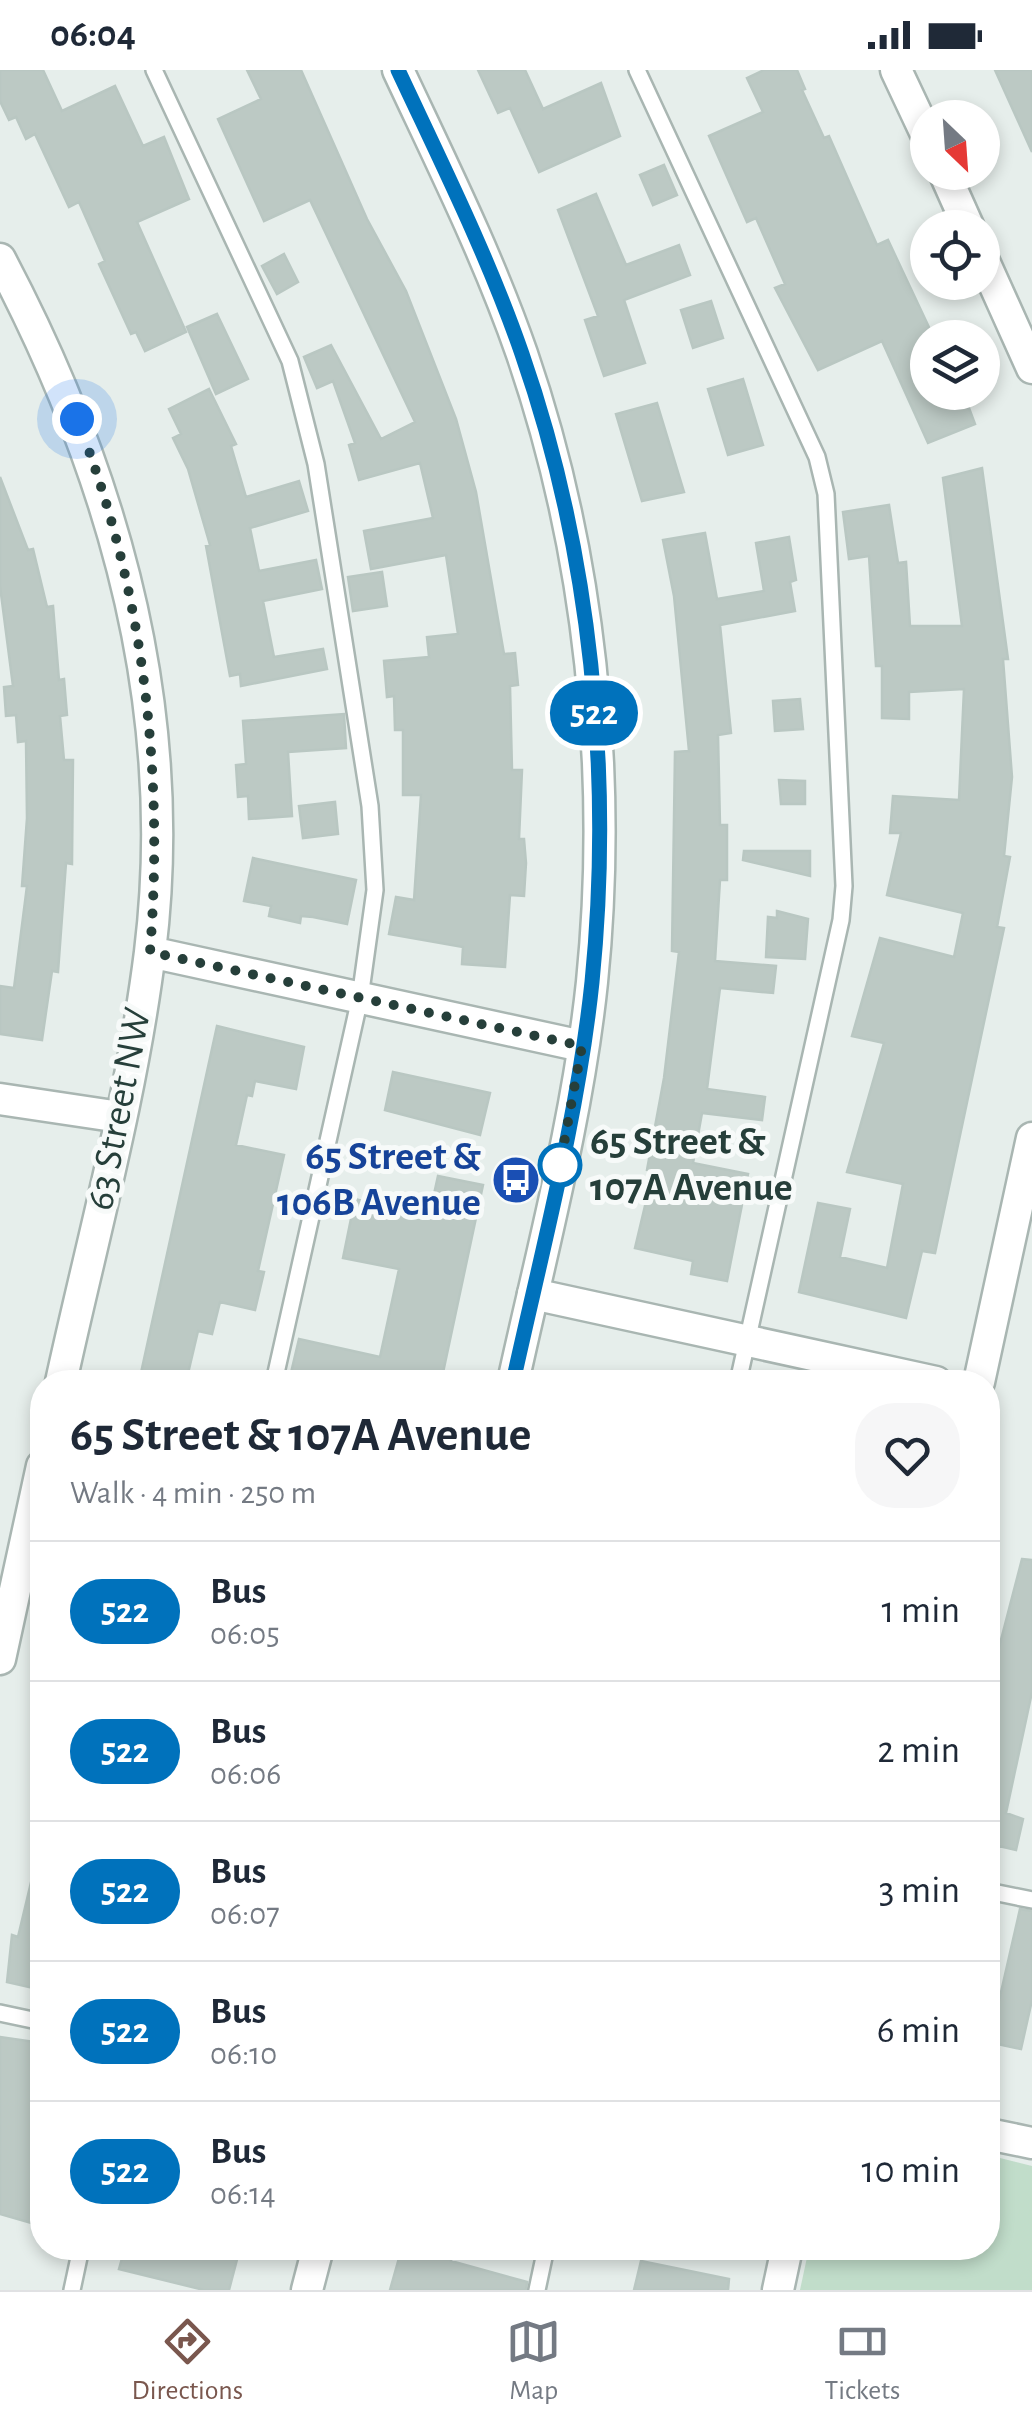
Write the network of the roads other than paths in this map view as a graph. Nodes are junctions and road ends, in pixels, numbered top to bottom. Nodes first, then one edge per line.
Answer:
1 (154, 70) edge
2 (398, 70) edge
3 (637, 70) edge
4 (896, 70) edge
5 (910, 100) edge
6 (0, 259) edge
7 (1000, 297) edge
8 (1032, 368) edge
9 (150, 952) junction
10 (360, 998) junction
11 (582, 1046) junction
12 (0, 1099) edge
13 (120, 1117) junction
14 (1032, 1138) edge
15 (533, 1294) junction
16 (748, 1340) junction
17 (64, 1370) edge
18 (277, 1370) edge
19 (516, 1370) edge
20 (741, 1370) edge
21 (882, 1370) edge
22 (982, 1370) edge
23 (30, 1521) edge
24 (0, 1659) edge
25 (1000, 1893) edge
26 (1032, 1900) edge
27 (0, 2013) edge
28 (30, 2019) edge
29 (1000, 2136) edge
30 (1032, 2143) edge
31 (78, 2260) edge
32 (315, 2260) edge
33 (543, 2260) edge
34 (785, 2260) edge
35 (72, 2290) edge
36 (308, 2290) edge
37 (537, 2290) edge
38 (778, 2290) edge

1 - 10 lane
2 - 11 street
3 - 16 lane
4 - 5 street
6 - 9 street, 63 Street NW
7 - 8 street
9 - 10 street
9 - 13 street, 63 Street NW
10 - 11 street
10 - 18 lane
11 - 15 street
12 - 13 street
13 - 17 street, 63 Street NW
14 - 22 street
15 - 16 street
15 - 19 street
16 - 20 lane
16 - 21 street
23 - 24 street
25 - 26 lane
27 - 28 lane
29 - 30 street
31 - 35 lane
32 - 36 street
33 - 37 lane
34 - 38 street

